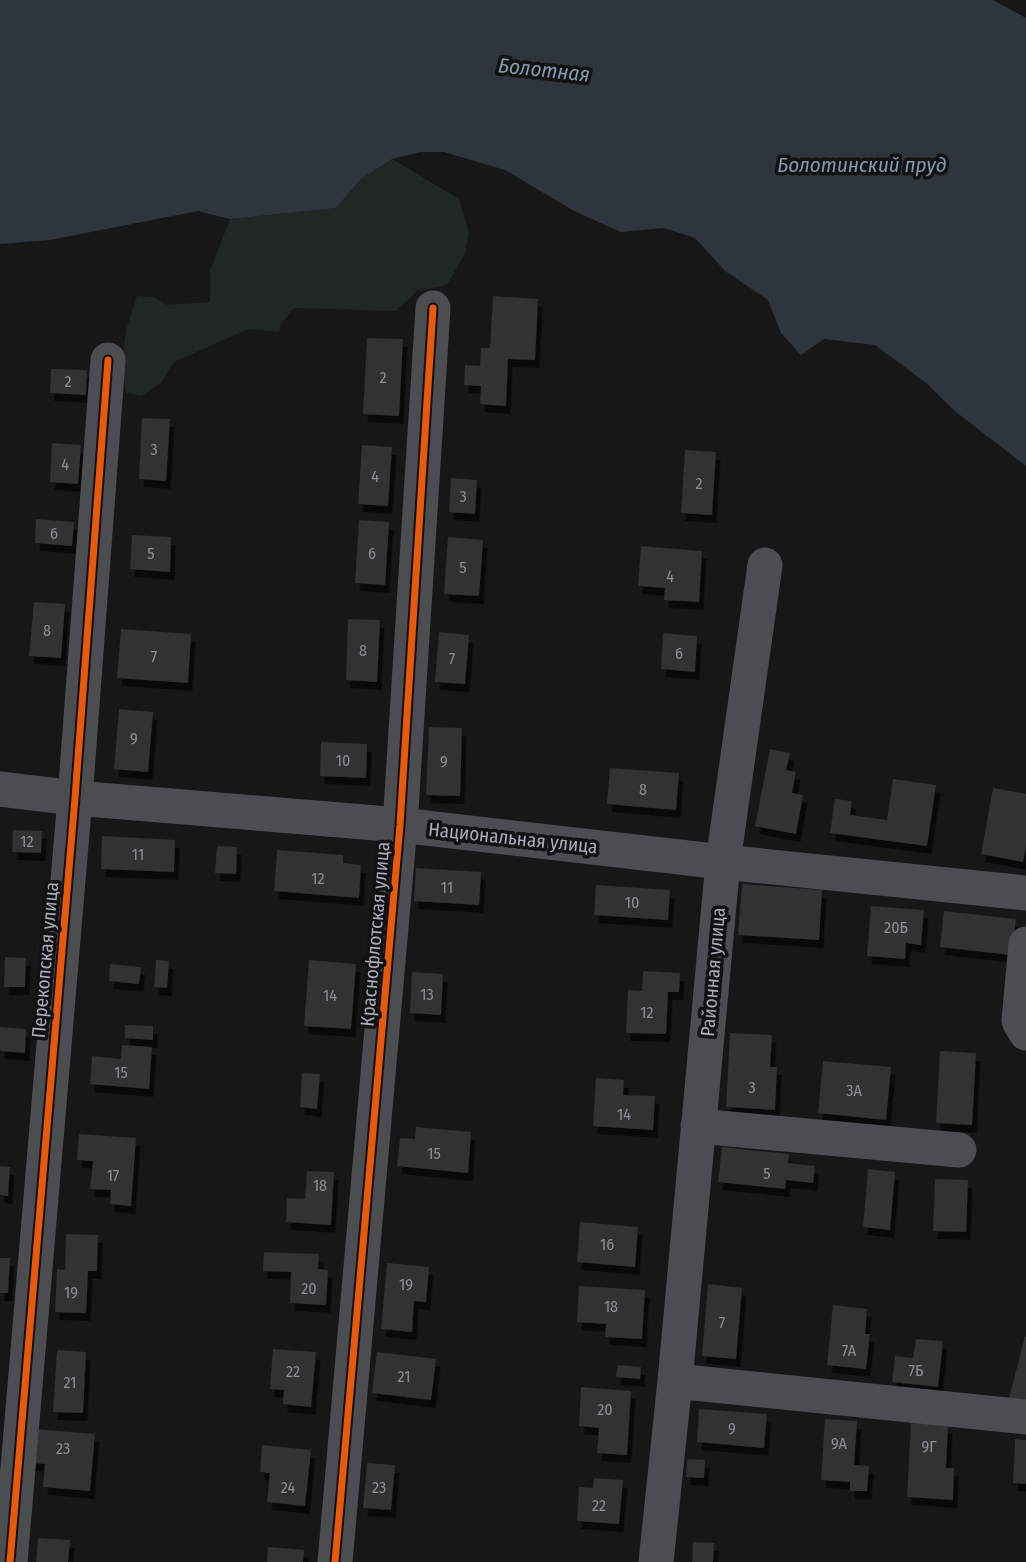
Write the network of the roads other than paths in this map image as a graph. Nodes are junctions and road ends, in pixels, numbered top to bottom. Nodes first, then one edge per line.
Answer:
1 (433, 308) dead end
2 (108, 360) dead end
3 (765, 565) dead end
4 (0, 789) edge
5 (75, 798) junction
6 (400, 825) junction
7 (723, 862) junction
8 (1026, 892) edge
9 (1026, 944) edge
10 (1026, 1033) edge
11 (698, 1126) junction
12 (959, 1150) dead end
13 (675, 1381) junction
14 (1026, 1417) edge
15 (10, 1562) edge
16 (335, 1562) edge
17 (656, 1562) edge

1 - 6 street, Краснофлотская улица
2 - 5 street, Перекопская улица
3 - 7 street, Районная улица
4 - 5 street, Национальная улица
5 - 6 street, Национальная улица
5 - 15 street, Перекопская улица
6 - 7 street, Национальная улица
6 - 16 street, Краснофлотская улица
7 - 8 street, Национальная улица
7 - 11 street, Районная улица
9 - 10 street
11 - 12 street
11 - 13 street, Районная улица
13 - 14 street
13 - 17 street, Районная улица

